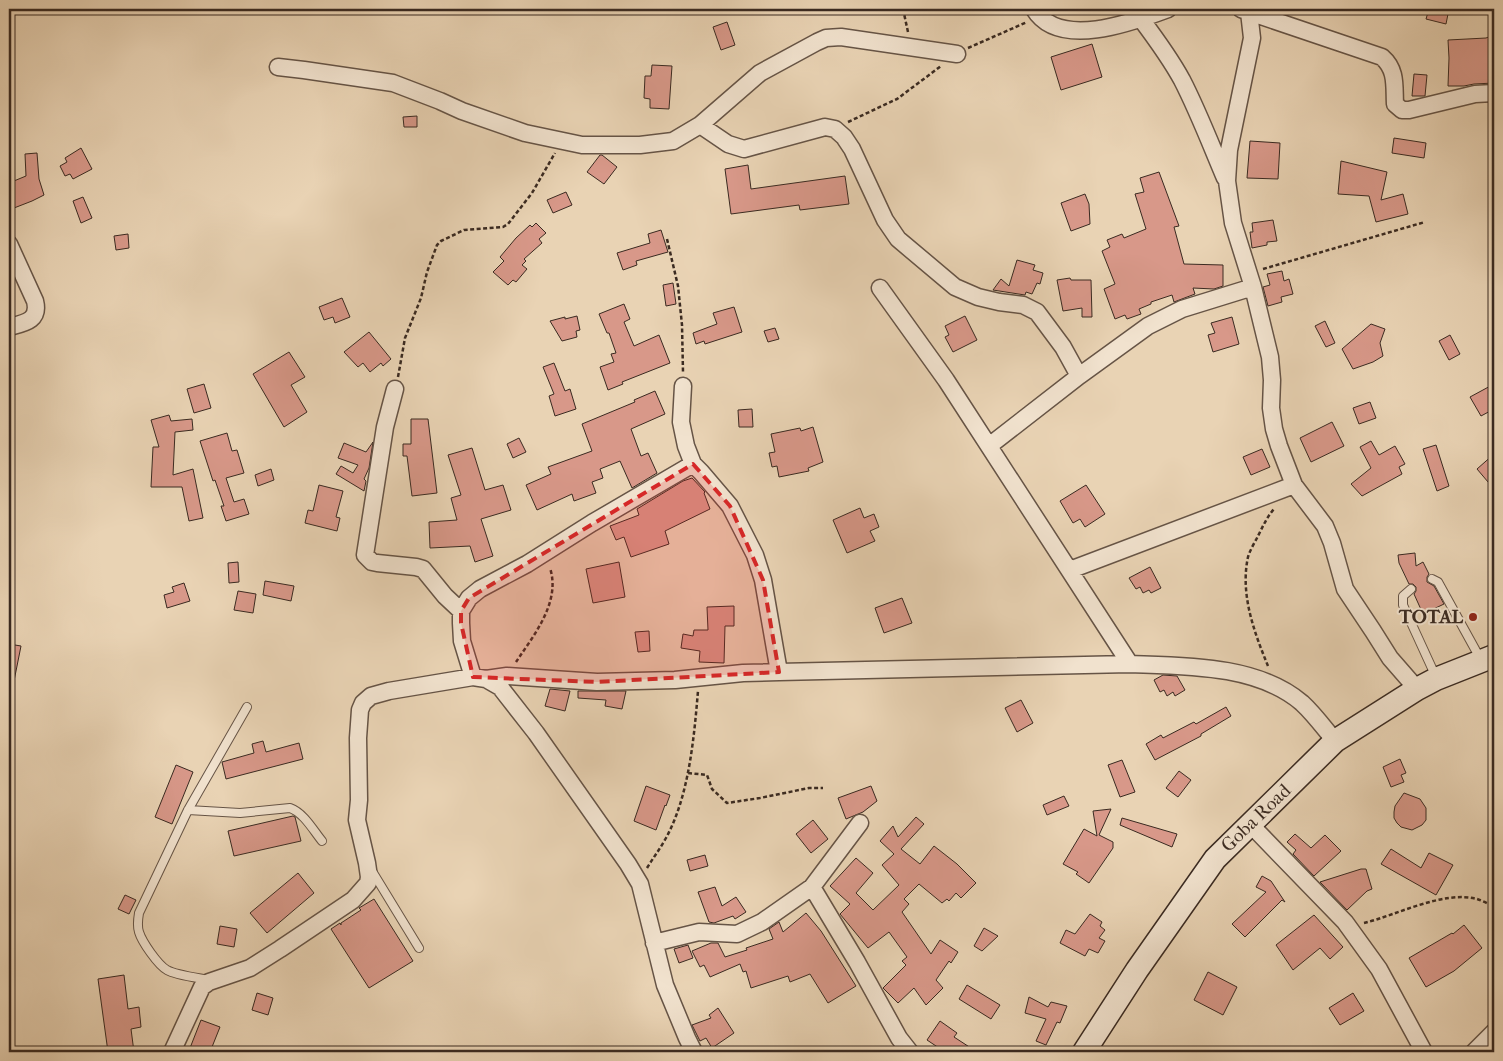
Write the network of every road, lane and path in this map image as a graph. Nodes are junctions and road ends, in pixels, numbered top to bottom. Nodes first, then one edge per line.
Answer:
1 (903, 9) edge
2 (1168, 9) edge
3 (1245, 10) edge
4 (1037, 13) edge
5 (1141, 19) junction
6 (912, 48) junction
7 (957, 54) junction
8 (278, 67) dead end
9 (1494, 92) edge
10 (700, 125) junction
11 (835, 128) junction
12 (563, 141) junction
13 (1227, 181) junction
14 (1425, 222) dead end
15 (667, 239) dead end
16 (9, 244) edge
17 (1251, 280) junction
18 (880, 288) dead end
19 (9, 327) edge
20 (1079, 376) junction
21 (683, 386) joint
22 (395, 389) joint
23 (989, 446) junction
24 (693, 464) junction
25 (1294, 485) junction
26 (545, 553) junction
27 (1070, 570) junction
28 (1432, 579) dead end
29 (1411, 589) dead end
30 (461, 611) junction
31 (1488, 658) edge
32 (1130, 664) junction
33 (779, 672) junction
34 (507, 676) junction
35 (480, 678) junction
36 (699, 678) junction
37 (1427, 684) junction
38 (1275, 685) junction
39 (247, 707) dead end
40 (1335, 741) junction
41 (688, 772) junction
42 (823, 788) dead end
43 (188, 810) junction
44 (860, 823) dead end
45 (1250, 824) junction
46 (322, 841) dead end
47 (367, 863) junction
48 (638, 882) junction
49 (812, 887) junction
50 (1494, 907) edge
51 (1345, 922) junction
52 (654, 944) junction
53 (419, 948) dead end
54 (214, 980) junction
55 (1494, 1032) edge
56 (172, 1052) edge
57 (694, 1052) edge
58 (910, 1052) edge
59 (1084, 1052) edge
60 (1424, 1052) edge
61 (1474, 1052) edge

1 - 6 path
2 - 5 street
3 - 9 street
3 - 13 street
4 - 5 street
4 - 7 path
5 - 13 street
6 - 7 street
6 - 10 street
7 - 11 path
8 - 12 street
10 - 11 street
10 - 12 street
11 - 20 street
12 - 22 path
13 - 17 street
14 - 17 path
15 - 21 path
16 - 19 street
17 - 20 street
17 - 25 street
18 - 23 street
20 - 23 street
21 - 24 street
22 - 30 street
23 - 27 street
24 - 26 street
24 - 33 street
25 - 27 street
25 - 37 street
25 - 38 path
26 - 30 street
26 - 34 path
27 - 32 street
28 - 31 lane
29 - 37 lane
30 - 35 street
31 - 37 main road, Goba Road
32 - 33 street
32 - 38 street
33 - 36 street
34 - 35 street
34 - 36 street
35 - 47 street
35 - 48 street
36 - 41 path
37 - 40 main road, Goba Road
38 - 40 street
39 - 43 lane
40 - 45 main road, Goba Road
41 - 42 path
41 - 48 path
43 - 46 lane
43 - 54 lane
44 - 49 street
45 - 51 street
45 - 59 main road, Goba Road
47 - 53 lane
47 - 54 street
48 - 52 street
49 - 52 street
49 - 58 street
50 - 51 path
51 - 60 street
52 - 57 street
54 - 56 street
55 - 61 street

